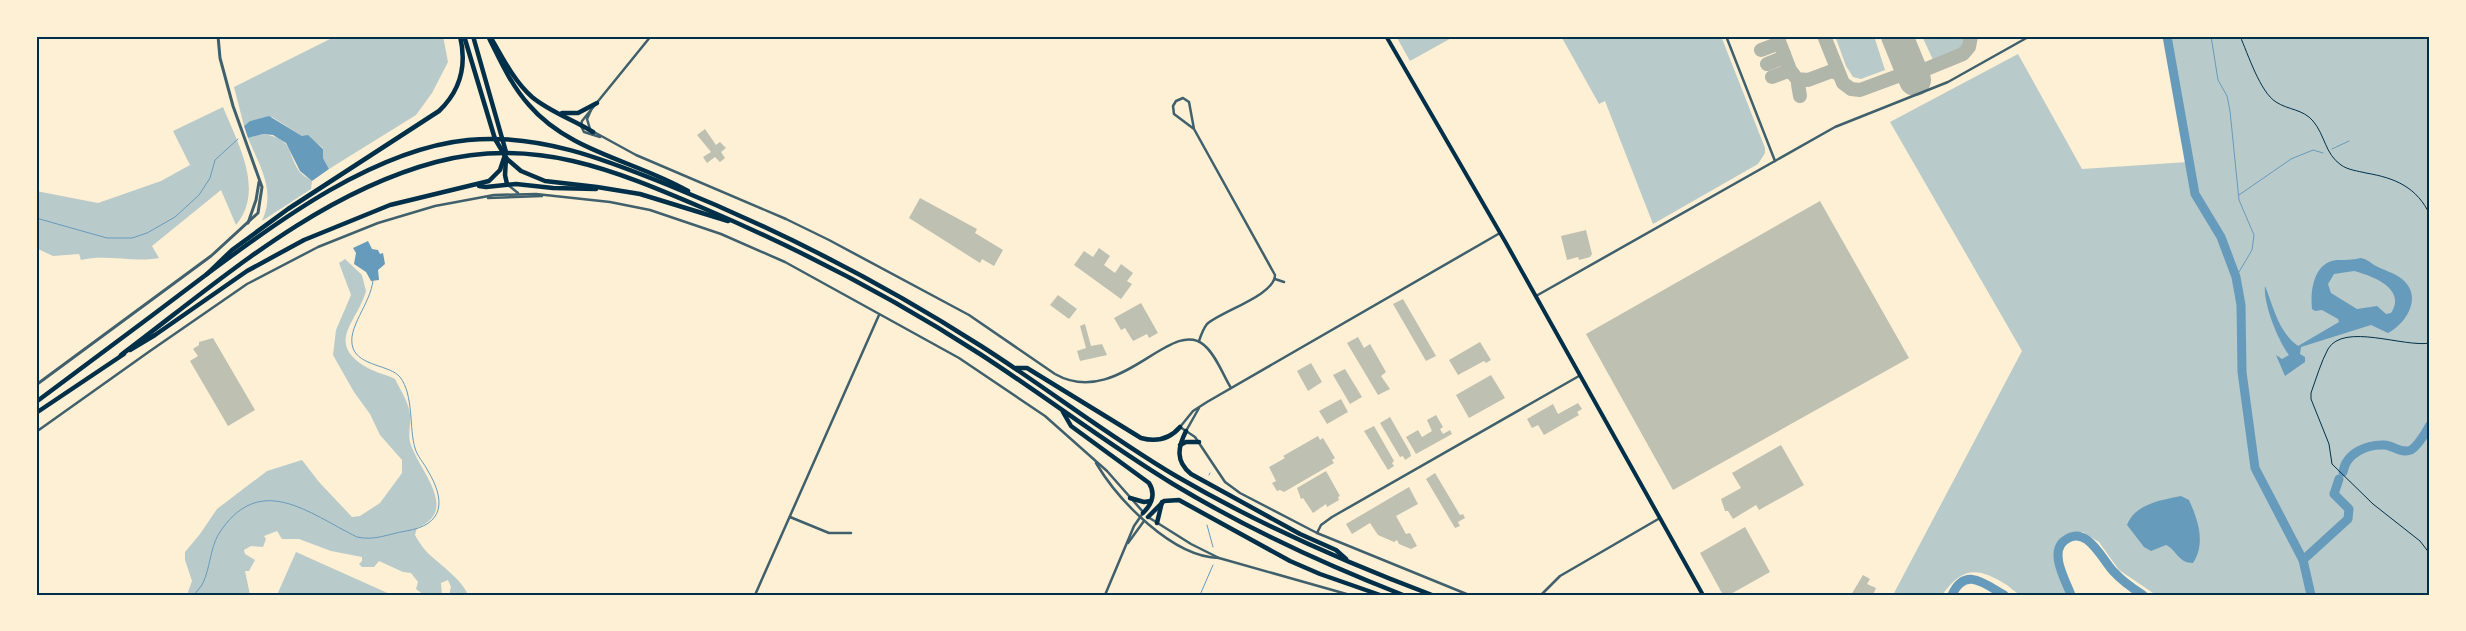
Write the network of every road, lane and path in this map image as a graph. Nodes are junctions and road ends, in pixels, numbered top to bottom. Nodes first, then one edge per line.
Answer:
1 (218, 36) edge
2 (462, 36) edge
3 (473, 36) edge
4 (489, 36) edge
5 (651, 36) edge
6 (1386, 36) edge
7 (1726, 36) edge
8 (2030, 36) edge
9 (2240, 36) edge
10 (597, 103) junction
11 (591, 110) junction
12 (556, 111) junction
13 (580, 124) junction
14 (1194, 129) junction
15 (593, 132) junction
16 (601, 138) junction
17 (506, 155) junction
18 (1775, 161) junction
19 (508, 184) junction
20 (479, 185) junction
21 (615, 189) junction
22 (522, 194) junction
23 (546, 196) junction
24 (486, 198) junction
25 (705, 200) junction
26 (2430, 215) edge
27 (754, 230) junction
28 (1500, 233) junction
29 (206, 274) junction
30 (1275, 279) junction
31 (1284, 282) dead end
32 (1536, 296) junction
33 (879, 315) junction
34 (1199, 341) junction
35 (2430, 343) edge
36 (121, 355) junction
37 (1015, 368) junction
38 (1579, 376) junction
39 (36, 385) edge
40 (1231, 388) junction
41 (36, 402) edge
42 (1200, 407) junction
43 (1063, 411) junction
44 (36, 414) edge
45 (1180, 427) junction
46 (1186, 431) junction
47 (36, 432) edge
48 (1199, 442) junction
49 (1180, 445) junction
50 (1095, 461) junction
51 (1130, 498) junction
52 (1151, 501) junction
53 (1162, 502) junction
54 (1143, 513) junction
55 (790, 517) junction
56 (1148, 517) junction
57 (1139, 518) junction
58 (1660, 518) junction
59 (1144, 522) junction
60 (1157, 523) junction
61 (1317, 533) junction
62 (851, 534) dead end
63 (1127, 545) junction
64 (2430, 554) edge
65 (1219, 558) junction
66 (1351, 563) junction
67 (755, 595) edge
68 (1105, 595) edge
69 (1350, 595) edge
70 (1380, 595) edge
71 (1401, 595) edge
72 (1432, 595) edge
73 (1468, 595) edge
74 (1541, 595) edge
75 (1703, 595) edge

1 - 39 street
2 - 17 highway
2 - 29 highway
3 - 17 highway
4 - 12 highway
4 - 25 highway
5 - 10 street
6 - 28 main road
7 - 18 street
8 - 18 street
9 - 26 path
10 - 11 street
10 - 12 highway
11 - 13 street
11 - 15 street
12 - 13 highway
13 - 15 highway
13 - 16 street
14 - 14 street
14 - 30 street
15 - 16 street
16 - 34 street
17 - 19 highway
17 - 20 highway
17 - 21 highway
18 - 32 street
19 - 20 highway
19 - 21 highway
19 - 22 street
20 - 36 highway
21 - 27 highway
22 - 23 street
22 - 24 street
23 - 24 street
23 - 33 street
24 - 47 street
25 - 29 highway
25 - 37 highway
27 - 36 highway
27 - 43 highway
28 - 32 main road
28 - 40 street
29 - 41 highway
30 - 31 street
30 - 34 street
32 - 38 main road
33 - 50 street
33 - 55 street
34 - 40 street
35 - 64 path
36 - 44 highway
37 - 45 highway
37 - 66 highway
38 - 58 main road
38 - 61 street
40 - 42 street
42 - 45 street
42 - 46 street
43 - 52 highway
43 - 71 highway
45 - 46 street
46 - 48 street
46 - 49 highway
48 - 49 highway
48 - 61 street
49 - 66 highway
50 - 51 street
50 - 57 street
51 - 52 highway
51 - 54 street
52 - 54 highway
53 - 56 highway
53 - 60 highway
53 - 70 highway
54 - 56 street
54 - 57 street
55 - 62 street
55 - 67 street
56 - 59 street
56 - 60 street
57 - 59 street
57 - 63 street
58 - 74 street
58 - 75 main road
59 - 63 street
59 - 65 street
60 - 65 street
61 - 73 street
63 - 68 street
65 - 69 street
66 - 72 highway

